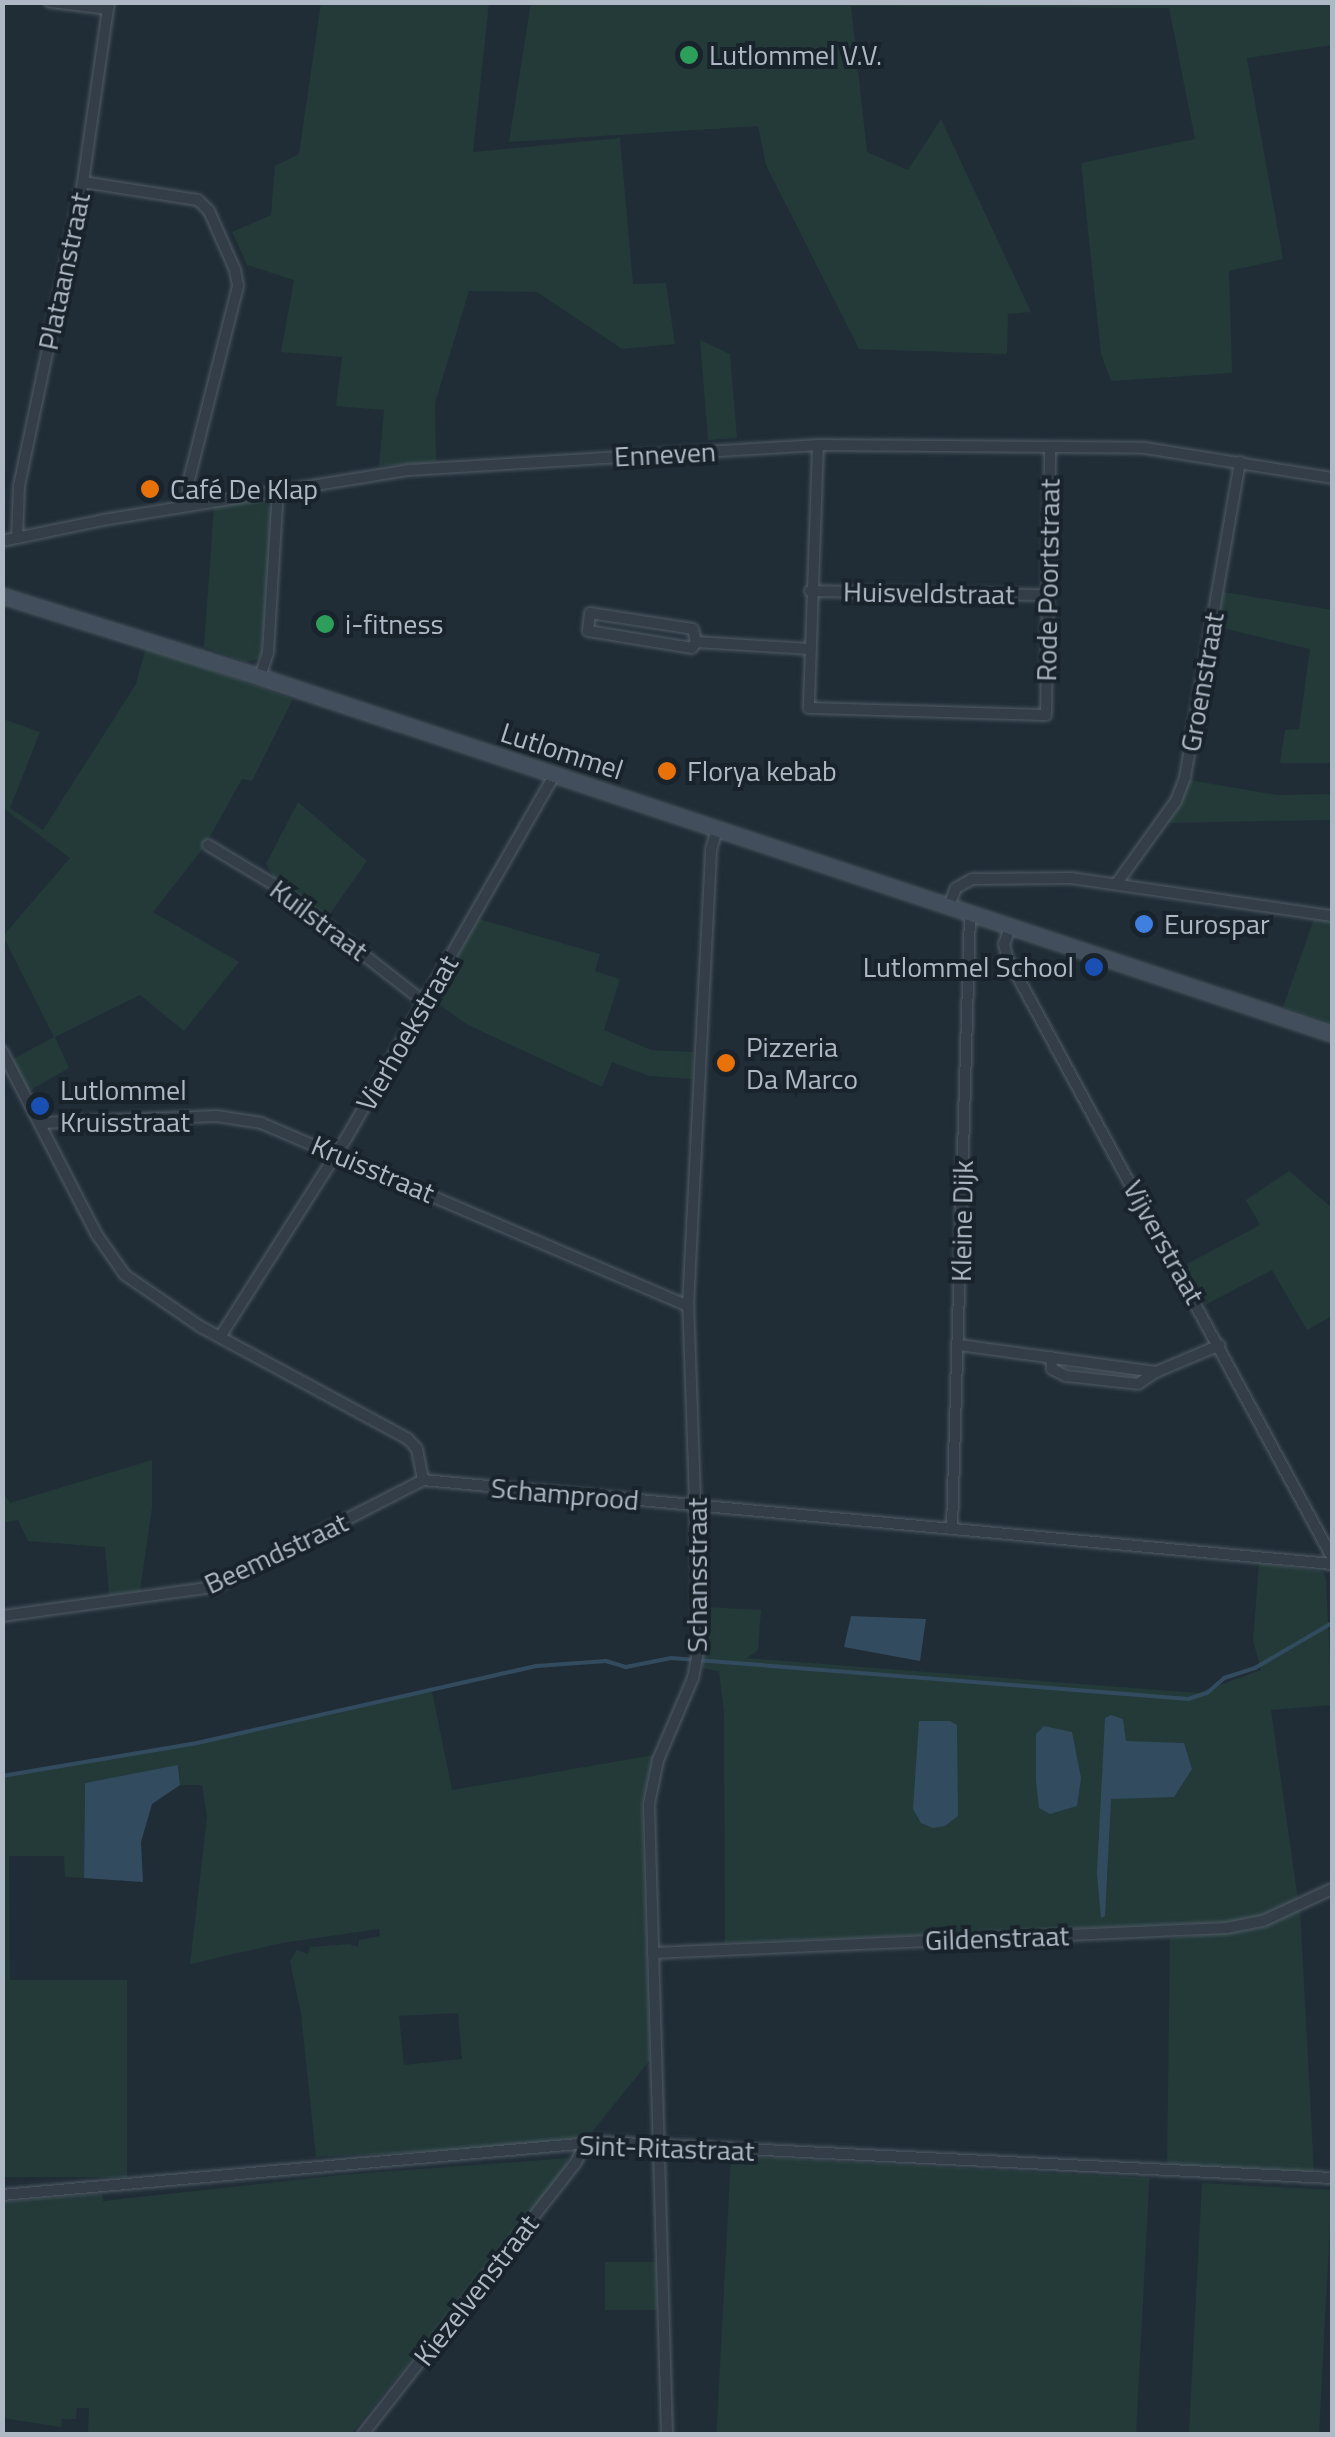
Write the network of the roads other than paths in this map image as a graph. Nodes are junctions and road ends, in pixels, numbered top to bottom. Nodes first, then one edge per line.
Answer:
1 (50, 2) edge
2 (108, 6) edge
3 (83, 182) junction
4 (818, 445) junction
5 (1050, 447) junction
6 (1240, 462) junction
7 (1332, 478) edge
8 (278, 490) junction
9 (189, 506) junction
10 (17, 538) junction
11 (2, 541) edge
12 (810, 591) junction
13 (1048, 595) junction
14 (2, 596) edge
15 (696, 642) junction
16 (810, 649) junction
17 (260, 677) junction
18 (554, 774) junction
19 (716, 829) junction
20 (208, 846) dead end
21 (1117, 883) junction
22 (949, 906) junction
23 (970, 914) junction
24 (1332, 916) edge
25 (1010, 927) junction
26 (424, 1002) junction
27 (1332, 1034) edge
28 (2, 1052) edge
29 (40, 1123) junction
30 (336, 1152) junction
31 (688, 1306) junction
32 (220, 1337) junction
33 (1220, 1344) junction
34 (959, 1345) junction
35 (423, 1480) junction
36 (698, 1506) junction
37 (952, 1528) junction
38 (1332, 1560) edge
39 (2, 1616) edge
40 (1332, 1889) edge
41 (653, 1953) junction
42 (586, 2143) junction
43 (659, 2145) junction
44 (1332, 2178) edge
45 (2, 2195) edge
46 (363, 2434) edge
47 (667, 2434) edge

1 - 2 street
2 - 3 street, Plataanstraat
3 - 9 street
3 - 10 street, Plataanstraat
4 - 5 street, Enneven
4 - 8 street, Enneven
4 - 12 street
5 - 6 street, Enneven
5 - 13 street, Rode Poortstraat
6 - 7 street, Enneven
6 - 21 street, Groenstraat
8 - 9 street, Enneven
8 - 17 street
9 - 10 street, Enneven
10 - 11 street, Enneven
12 - 13 street, Huisveldstraat
12 - 16 street
13 - 16 street, Rode Poortstraat
14 - 17 main road, Lutlommel
15 - 15 street
15 - 16 street
17 - 18 main road, Lutlommel
18 - 19 main road, Lutlommel
18 - 26 street, Vierhoekstraat
19 - 22 main road, Lutlommel
19 - 31 street, Schansstraat
20 - 26 street, Kuilstraat
21 - 22 street
21 - 24 street
22 - 23 main road, Lutlommel
23 - 25 main road, Lutlommel
23 - 34 street, Kleine Dijk
25 - 27 main road, Lutlommel
25 - 33 street, Vijverstraat
26 - 30 street, Vierhoekstraat
28 - 29 street
29 - 30 street, Kruisstraat
29 - 32 street
30 - 31 street, Kruisstraat
30 - 32 street, Vierhoekstraat
31 - 36 street, Schansstraat
32 - 35 street
33 - 34 street
33 - 38 street, Vijverstraat
34 - 37 street, Kleine Dijk
35 - 36 street, Schamprood
35 - 39 street, Beemdstraat
36 - 37 street, Schamprood
36 - 41 street, Schansstraat
37 - 38 street, Schamprood
40 - 41 street, Gildenstraat
41 - 43 street, Schansstraat
42 - 43 street, Sint-Ritastraat
42 - 45 street, Sint-Ritastraat
42 - 46 street, Kiezelvenstraat
43 - 44 street, Sint-Ritastraat
43 - 47 street, Schansstraat

